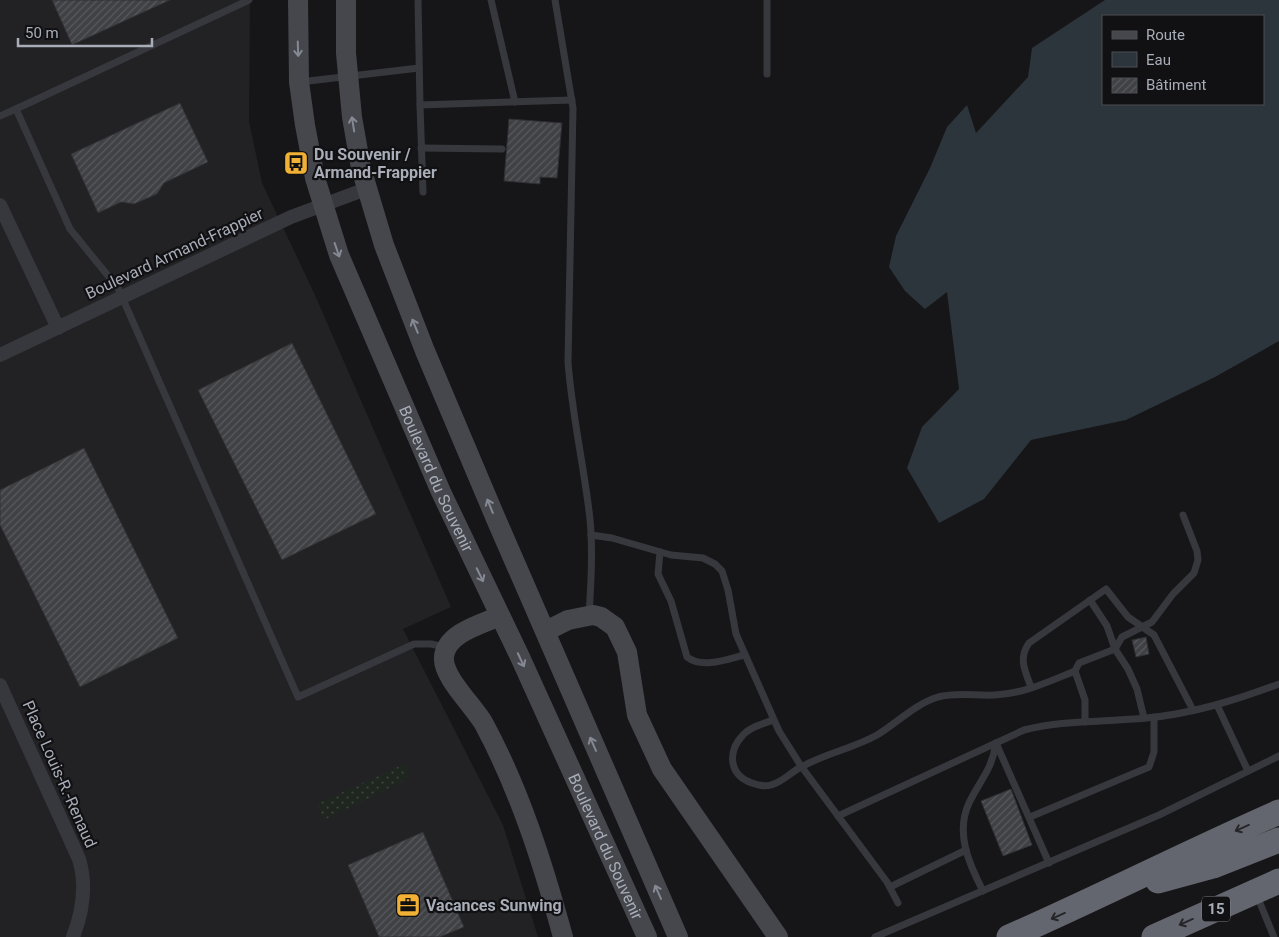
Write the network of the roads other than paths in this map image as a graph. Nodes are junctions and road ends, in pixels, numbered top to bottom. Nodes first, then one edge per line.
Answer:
1 (249, 0) edge
2 (298, 0) edge
3 (346, 0) edge
4 (418, 0) edge
5 (491, 0) edge
6 (556, 0) edge
7 (767, 0) edge
8 (419, 68) junction
9 (768, 74) dead end
10 (347, 76) junction
11 (299, 82) junction
12 (572, 100) junction
13 (515, 102) junction
14 (420, 105) junction
15 (19, 108) junction
16 (0, 116) edge
17 (421, 148) junction
18 (502, 149) dead end
19 (366, 189) junction
20 (423, 192) dead end
21 (322, 204) junction
22 (0, 205) edge
23 (122, 297) junction
24 (58, 328) junction
25 (0, 355) edge
26 (1183, 515) dead end
27 (591, 536) junction
28 (660, 552) junction
29 (1090, 600) junction
30 (589, 615) junction
31 (500, 616) junction
32 (1144, 626) junction
33 (546, 631) junction
34 (447, 648) junction
35 (1114, 649) junction
36 (744, 655) junction
37 (1075, 671) junction
38 (1279, 684) edge
39 (0, 685) edge
40 (1031, 687) junction
41 (1217, 705) junction
42 (1193, 710) junction
43 (1154, 717) junction
44 (1144, 718) junction
45 (773, 720) junction
46 (1085, 722) junction
47 (996, 744) junction
48 (1279, 756) edge
49 (801, 766) junction
50 (1248, 771) junction
51 (1279, 812) edge
52 (838, 816) junction
53 (1030, 817) junction
54 (1279, 840) edge
55 (966, 850) junction
56 (1049, 863) junction
57 (1279, 881) edge
58 (890, 887) junction
59 (983, 891) junction
60 (1255, 892) junction
61 (1103, 896) junction
62 (898, 903) dead end
63 (73, 937) edge
64 (563, 937) edge
65 (647, 937) edge
66 (678, 937) edge
67 (778, 937) edge
68 (875, 937) edge
69 (1010, 937) edge
70 (1154, 937) edge
71 (1274, 937) edge

1 - 15 lane
2 -> 11 street, Boulevard du Souvenir
3 - 10 street, Boulevard du Souvenir
4 - 8 lane
5 - 13 lane
6 - 12 lane
7 - 9 lane
8 - 10 lane
8 - 14 lane
10 - 11 lane
19 -> 10 street, Boulevard du Souvenir
11 - 21 street, Boulevard du Souvenir
12 - 13 lane
12 - 27 lane
13 - 14 lane
14 - 17 lane
15 - 16 lane
15 - 23 lane
17 - 18 lane
17 - 20 lane
19 - 21 street, Boulevard Armand-Frappier
33 -> 19 street, Boulevard du Souvenir
21 - 23 street, Boulevard Armand-Frappier
21 -> 31 street, Boulevard du Souvenir
22 - 24 street
23 - 24 street, Boulevard Armand-Frappier
23 - 34 lane
24 - 25 street, Boulevard Armand-Frappier
26 - 32 lane
27 - 28 lane
27 - 30 lane
28 - 36 lane
28 - 36 lane
29 - 32 lane
29 - 35 lane
29 - 40 lane
30 - 33 street
30 - 67 street
31 - 34 street
31 -> 65 street, Boulevard du Souvenir
32 - 35 lane
32 - 42 lane
66 -> 33 street, Boulevard du Souvenir
34 - 64 street
35 - 37 lane
35 - 44 lane
36 - 45 lane
37 - 40 lane
37 - 46 lane
38 - 41 lane
39 - 63 street, Place Louis-R.-Renaud
40 - 49 lane
41 - 42 lane
41 - 50 lane
42 - 43 lane
43 - 44 lane
43 - 53 lane
44 - 46 lane
45 - 49 lane
45 - 49 lane
46 - 47 lane
47 - 52 lane
47 - 53 lane
47 - 55 lane
48 - 50 lane
49 - 52 lane
50 - 56 lane
51 -> 61 highway
52 - 58 lane
53 - 56 lane
54 - 61 highway
55 - 58 lane
55 - 59 lane
56 - 59 lane
57 - 60 highway, 15
58 - 62 lane
59 - 68 lane
60 -> 70 highway, 15
60 - 71 lane
61 -> 69 highway

